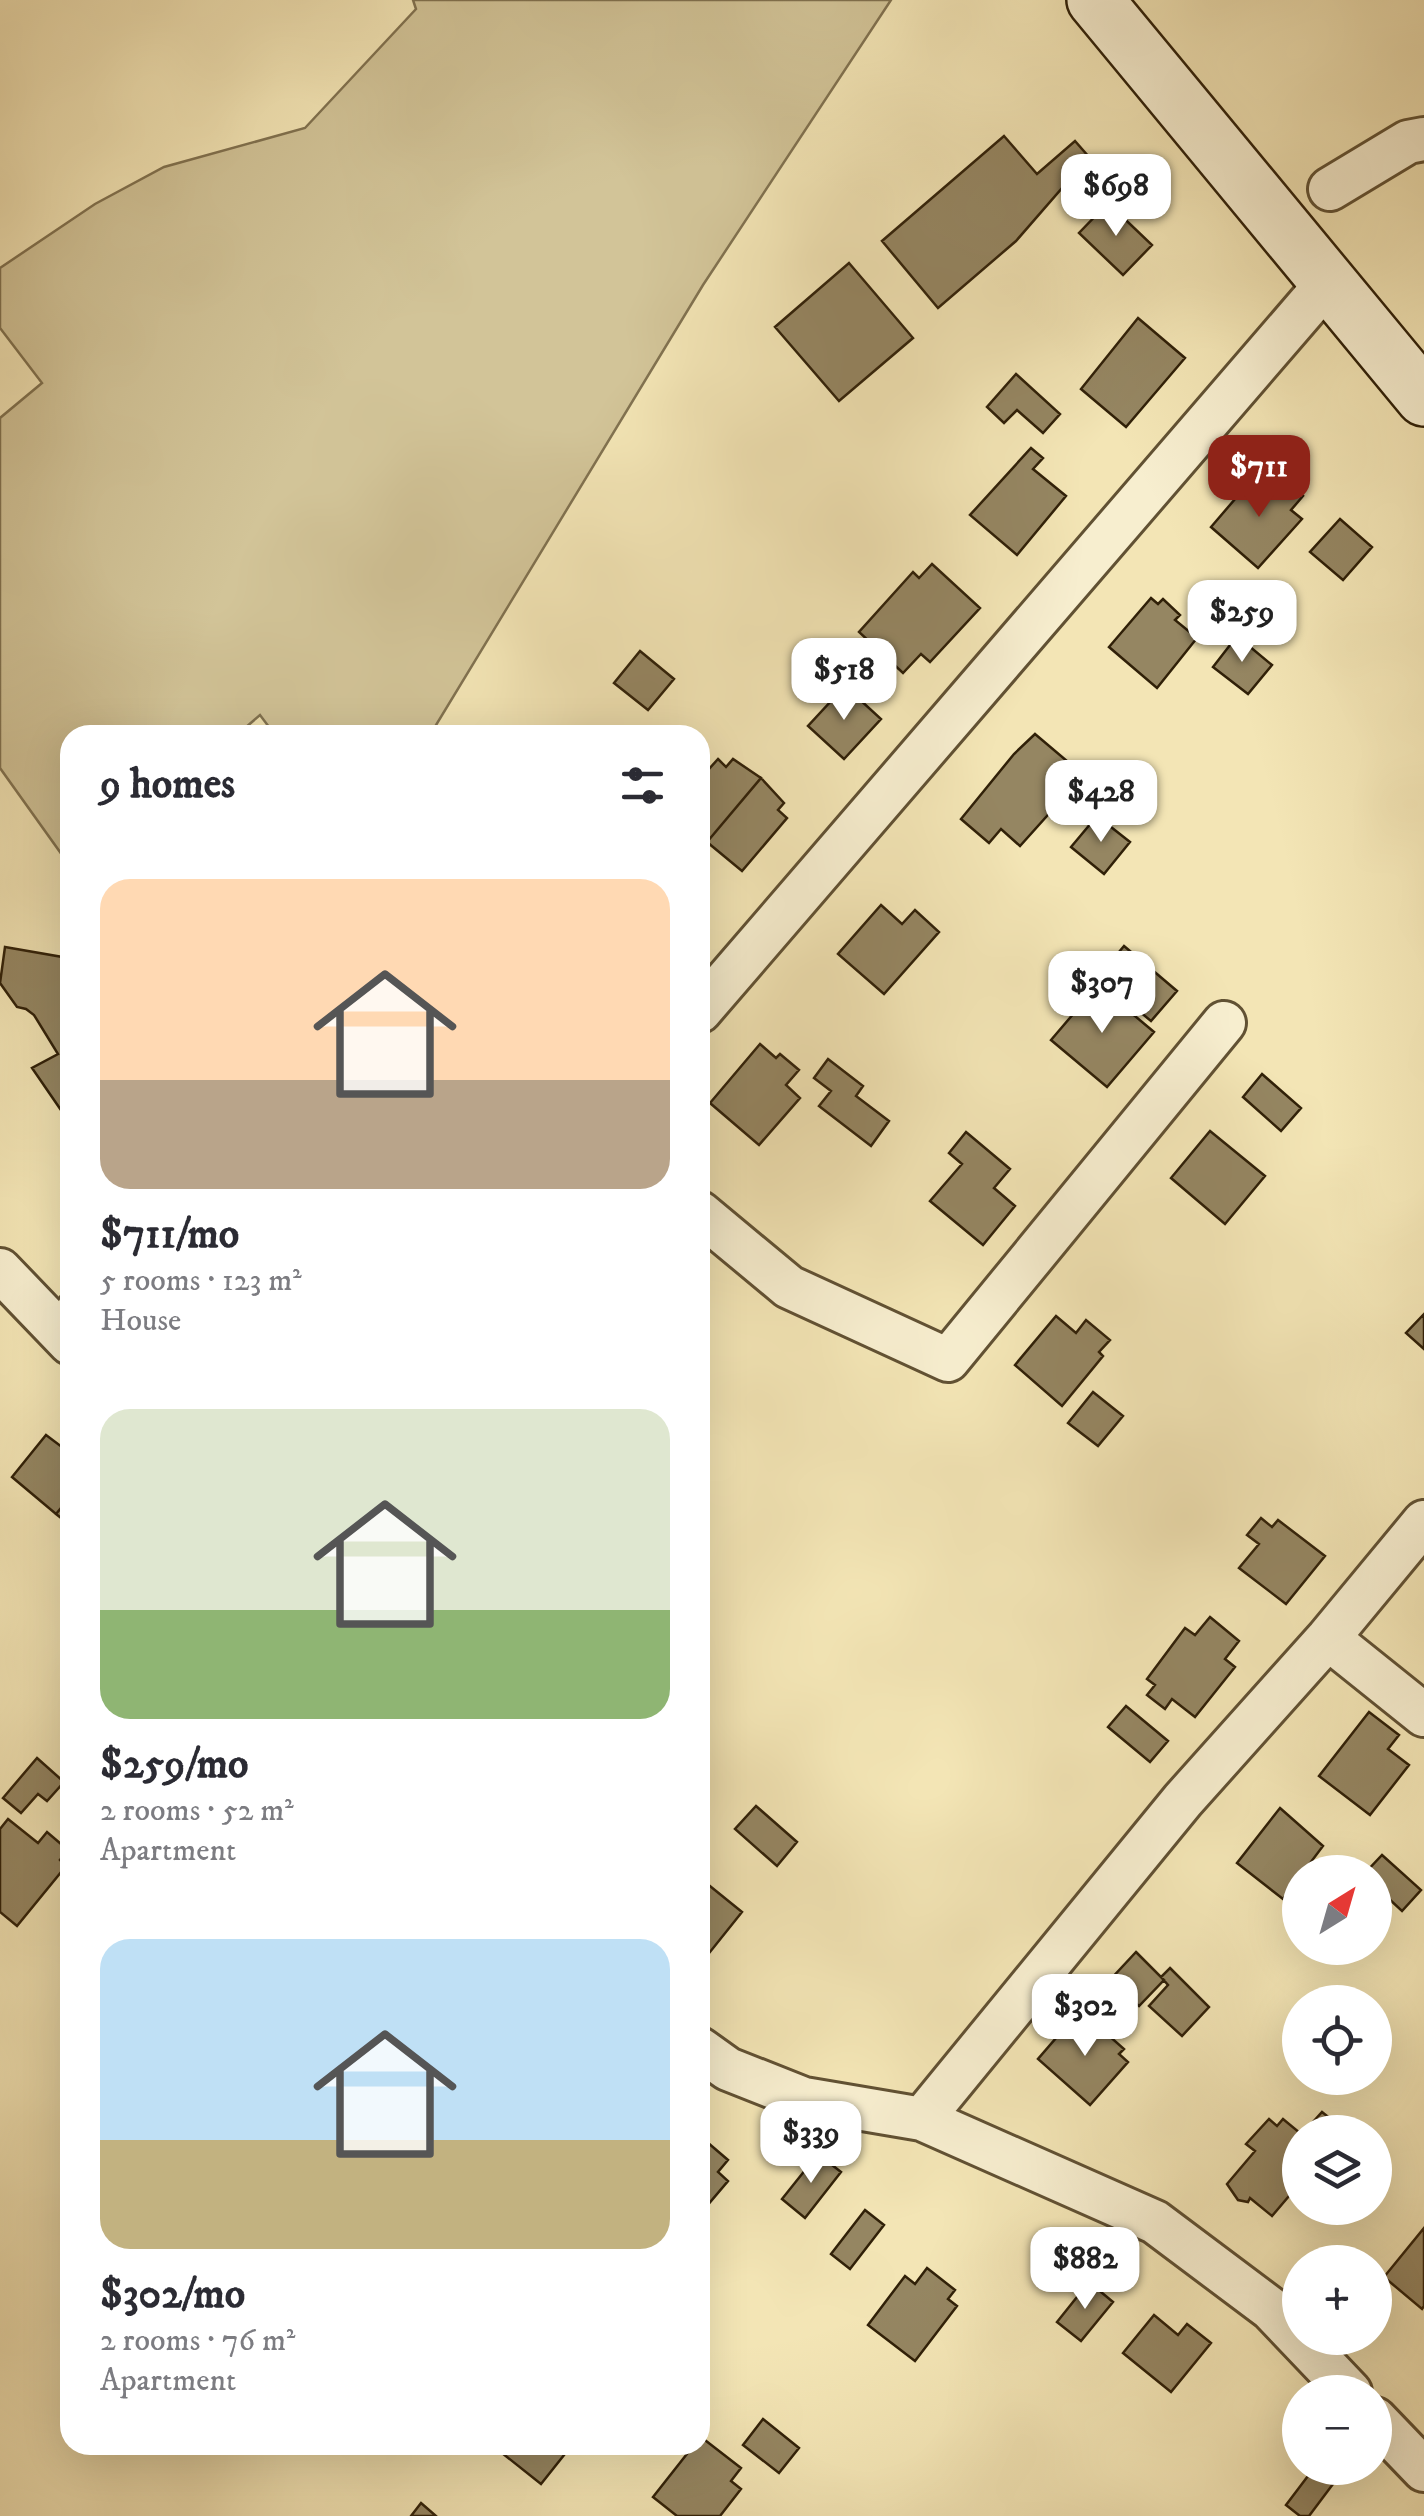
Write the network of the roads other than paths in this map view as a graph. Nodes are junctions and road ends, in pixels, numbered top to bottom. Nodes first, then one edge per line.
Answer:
1 (1095, 0) edge
2 (1424, 139) edge
3 (1330, 189) dead end
4 (1328, 282) junction
5 (1424, 398) edge
6 (710, 999) edge
7 (1224, 1023) dead end
8 (710, 1221) edge
9 (0, 1270) edge
10 (60, 1322) edge
11 (1424, 1522) edge
12 (1328, 1638) junction
13 (1424, 1715) edge
14 (710, 2056) edge
15 (922, 2119) junction
16 (1334, 2375) edge
17 (1392, 2437) edge
18 (1424, 2470) edge

1 - 4 main road
2 - 3 street
4 - 5 main road
4 - 6 street
7 - 8 street
9 - 10 street
11 - 12 street
12 - 13 street
12 - 15 street
14 - 15 street
15 - 16 street
17 - 18 street

